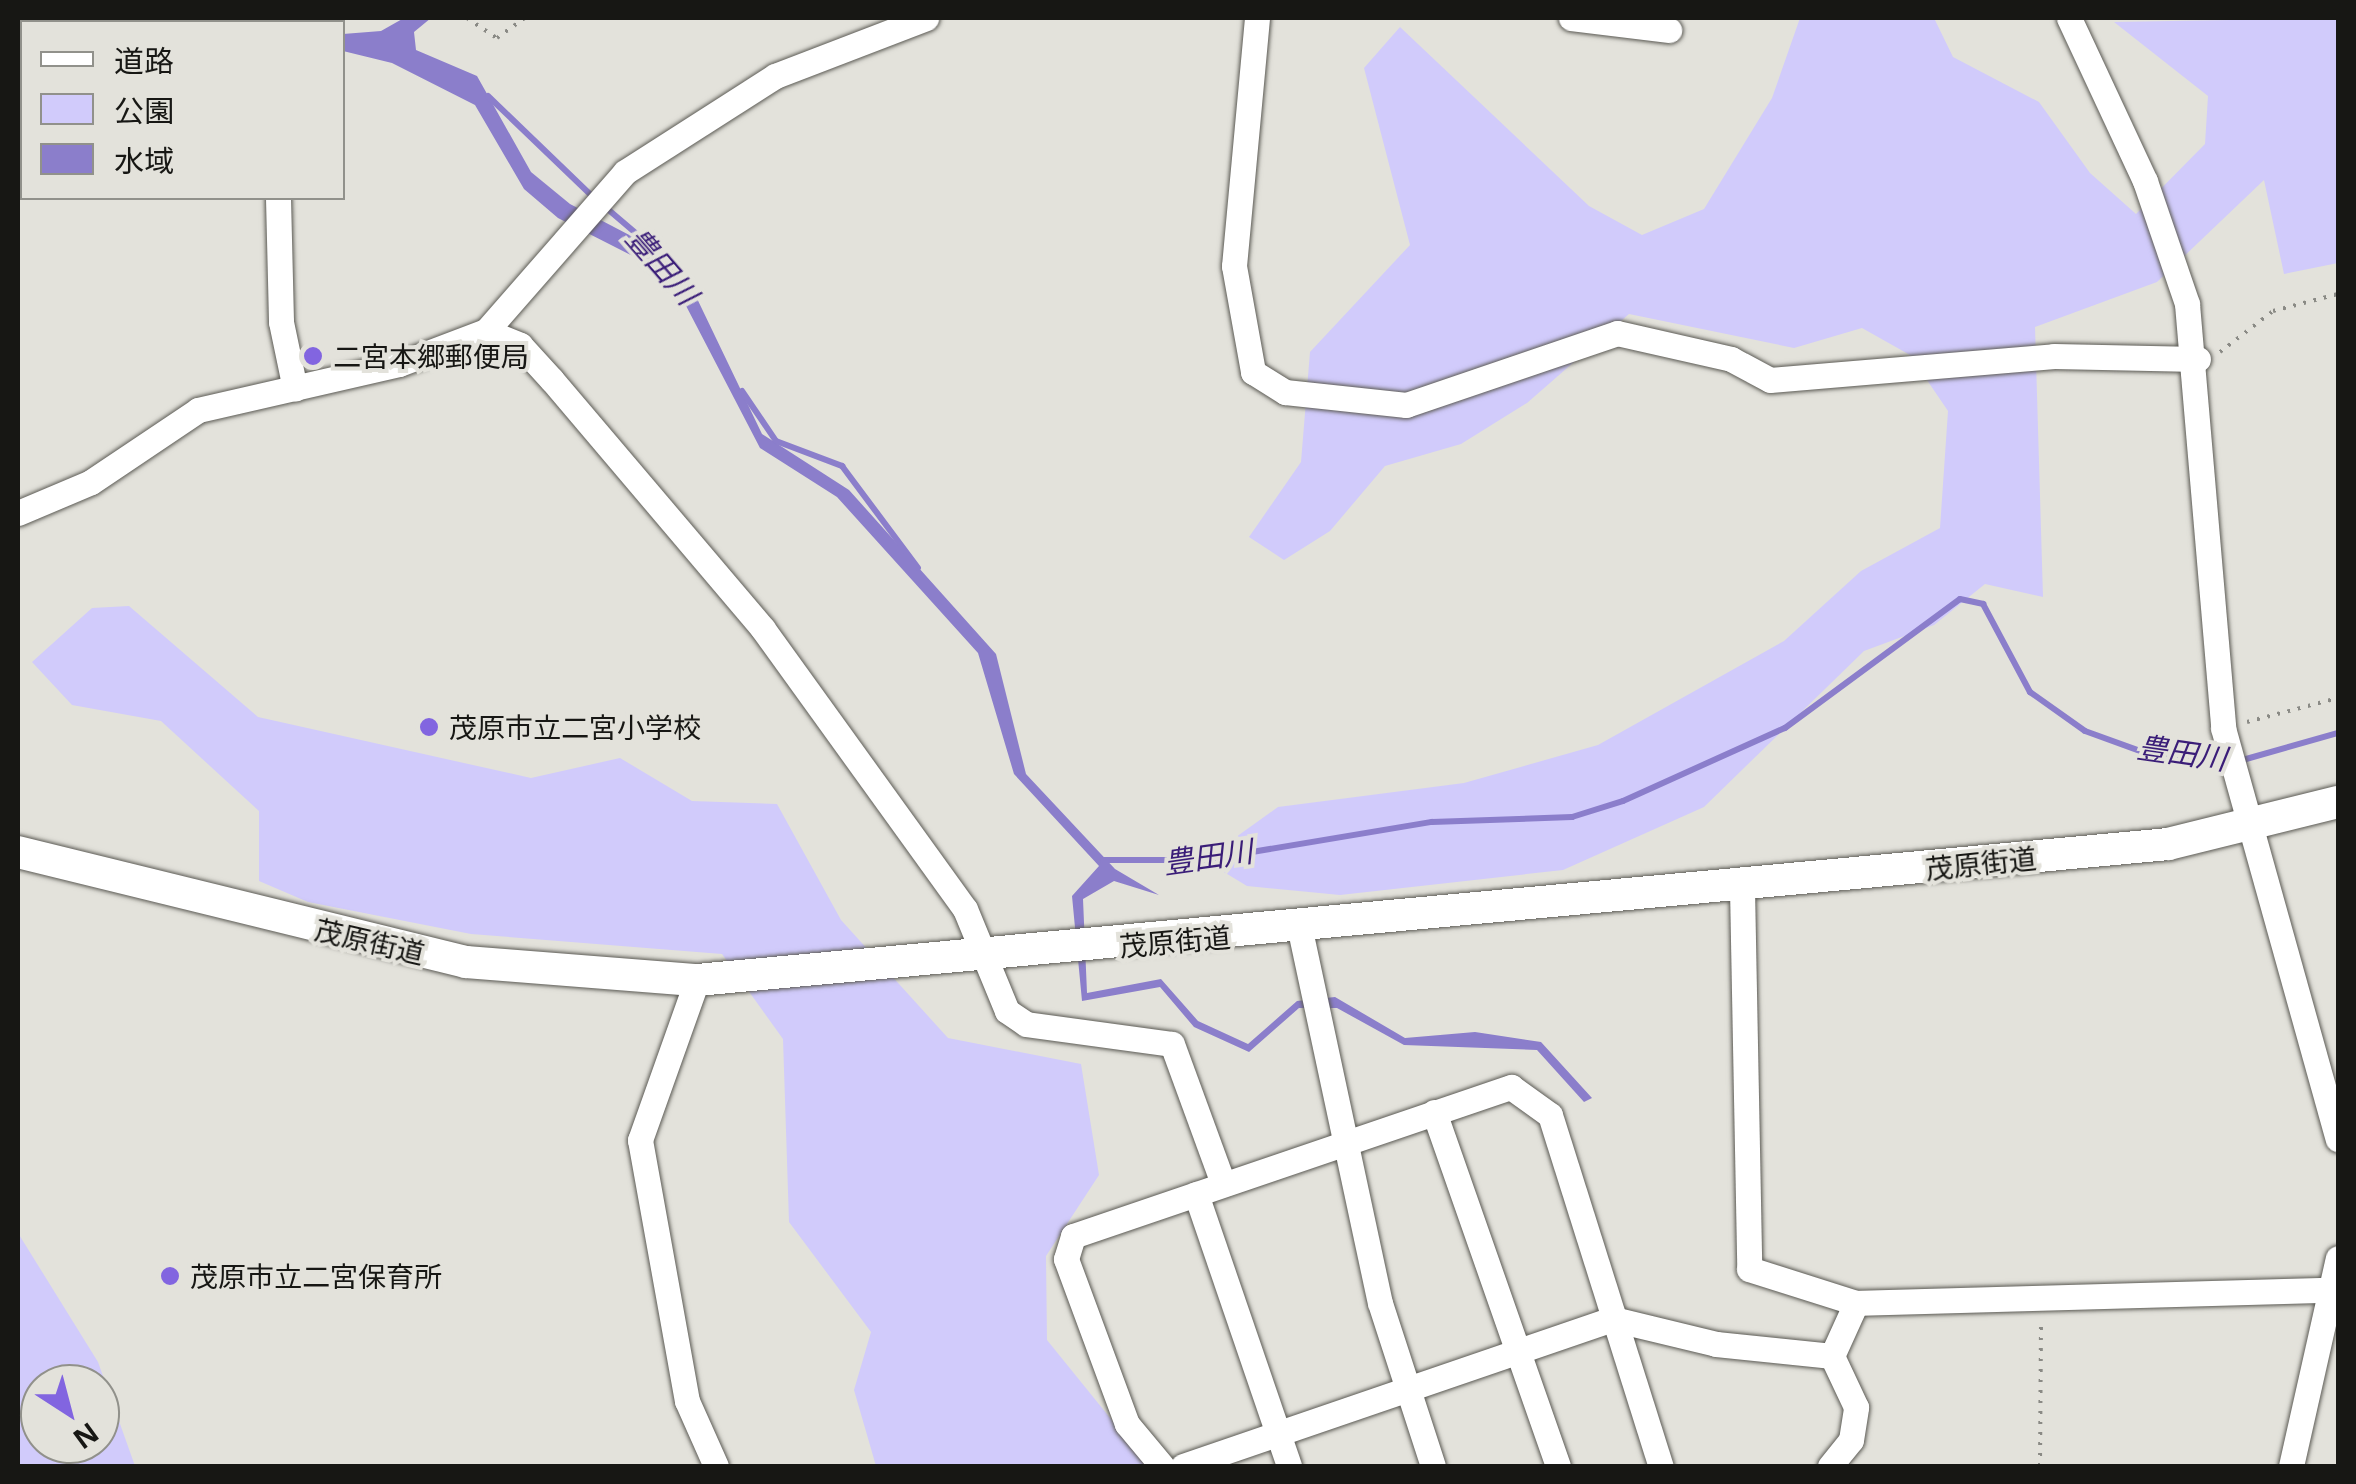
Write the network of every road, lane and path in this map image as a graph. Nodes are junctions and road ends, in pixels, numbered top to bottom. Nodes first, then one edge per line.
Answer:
1 (467, 18) edge
2 (524, 18) edge
3 (926, 18) edge
4 (1257, 18) edge
5 (1571, 18) edge
6 (2069, 18) edge
7 (1669, 30) dead end
8 (278, 200) edge
9 (2338, 294) edge
10 (486, 330) junction
11 (2198, 359) junction
12 (295, 389) junction
13 (18, 513) edge
14 (2338, 698) edge
15 (2223, 728) junction
16 (2338, 802) edge
17 (2245, 826) junction
18 (18, 852) edge
19 (1742, 888) junction
20 (1300, 930) junction
21 (982, 957) junction
22 (696, 980) junction
23 (1434, 1112) junction
24 (2338, 1140) edge
25 (1344, 1142) junction
26 (1223, 1184) junction
27 (1196, 1194) junction
28 (2338, 1258) edge
29 (2334, 1290) junction
30 (2041, 1295) junction
31 (1856, 1303) junction
32 (1613, 1319) junction
33 (1517, 1349) junction
34 (1832, 1356) junction
35 (1407, 1390) junction
36 (1278, 1432) junction
37 (716, 1466) edge
38 (1162, 1466) edge
39 (1183, 1466) edge
40 (1289, 1466) edge
41 (1433, 1466) edge
42 (1558, 1466) edge
43 (1659, 1466) edge
44 (1830, 1466) edge
45 (2040, 1466) edge
46 (2292, 1466) edge

1 - 2 path
3 - 10 street
4 - 11 street
5 - 7 street
6 - 11 street
8 - 12 street
9 - 11 path
10 - 12 street
10 - 21 street
11 - 15 street
12 - 13 street
14 - 15 path
15 - 17 street
16 - 17 main road, 茂原街道
17 - 19 main road, 茂原街道
17 - 24 street
18 - 22 main road, 茂原街道
19 - 20 main road, 茂原街道
19 - 31 street
20 - 21 main road, 茂原街道
20 - 25 street
21 - 22 main road, 茂原街道
21 - 26 street
22 - 37 street
23 - 25 street
23 - 32 street
23 - 33 street
25 - 26 street
25 - 35 street
26 - 27 street
27 - 36 street
27 - 38 street
28 - 29 street
29 - 30 street
29 - 46 street
30 - 31 street
30 - 45 path
31 - 34 street
32 - 33 street
32 - 34 street
32 - 43 street
33 - 35 street
33 - 42 street
34 - 44 street
35 - 36 street
35 - 41 street
36 - 39 street
36 - 40 street

